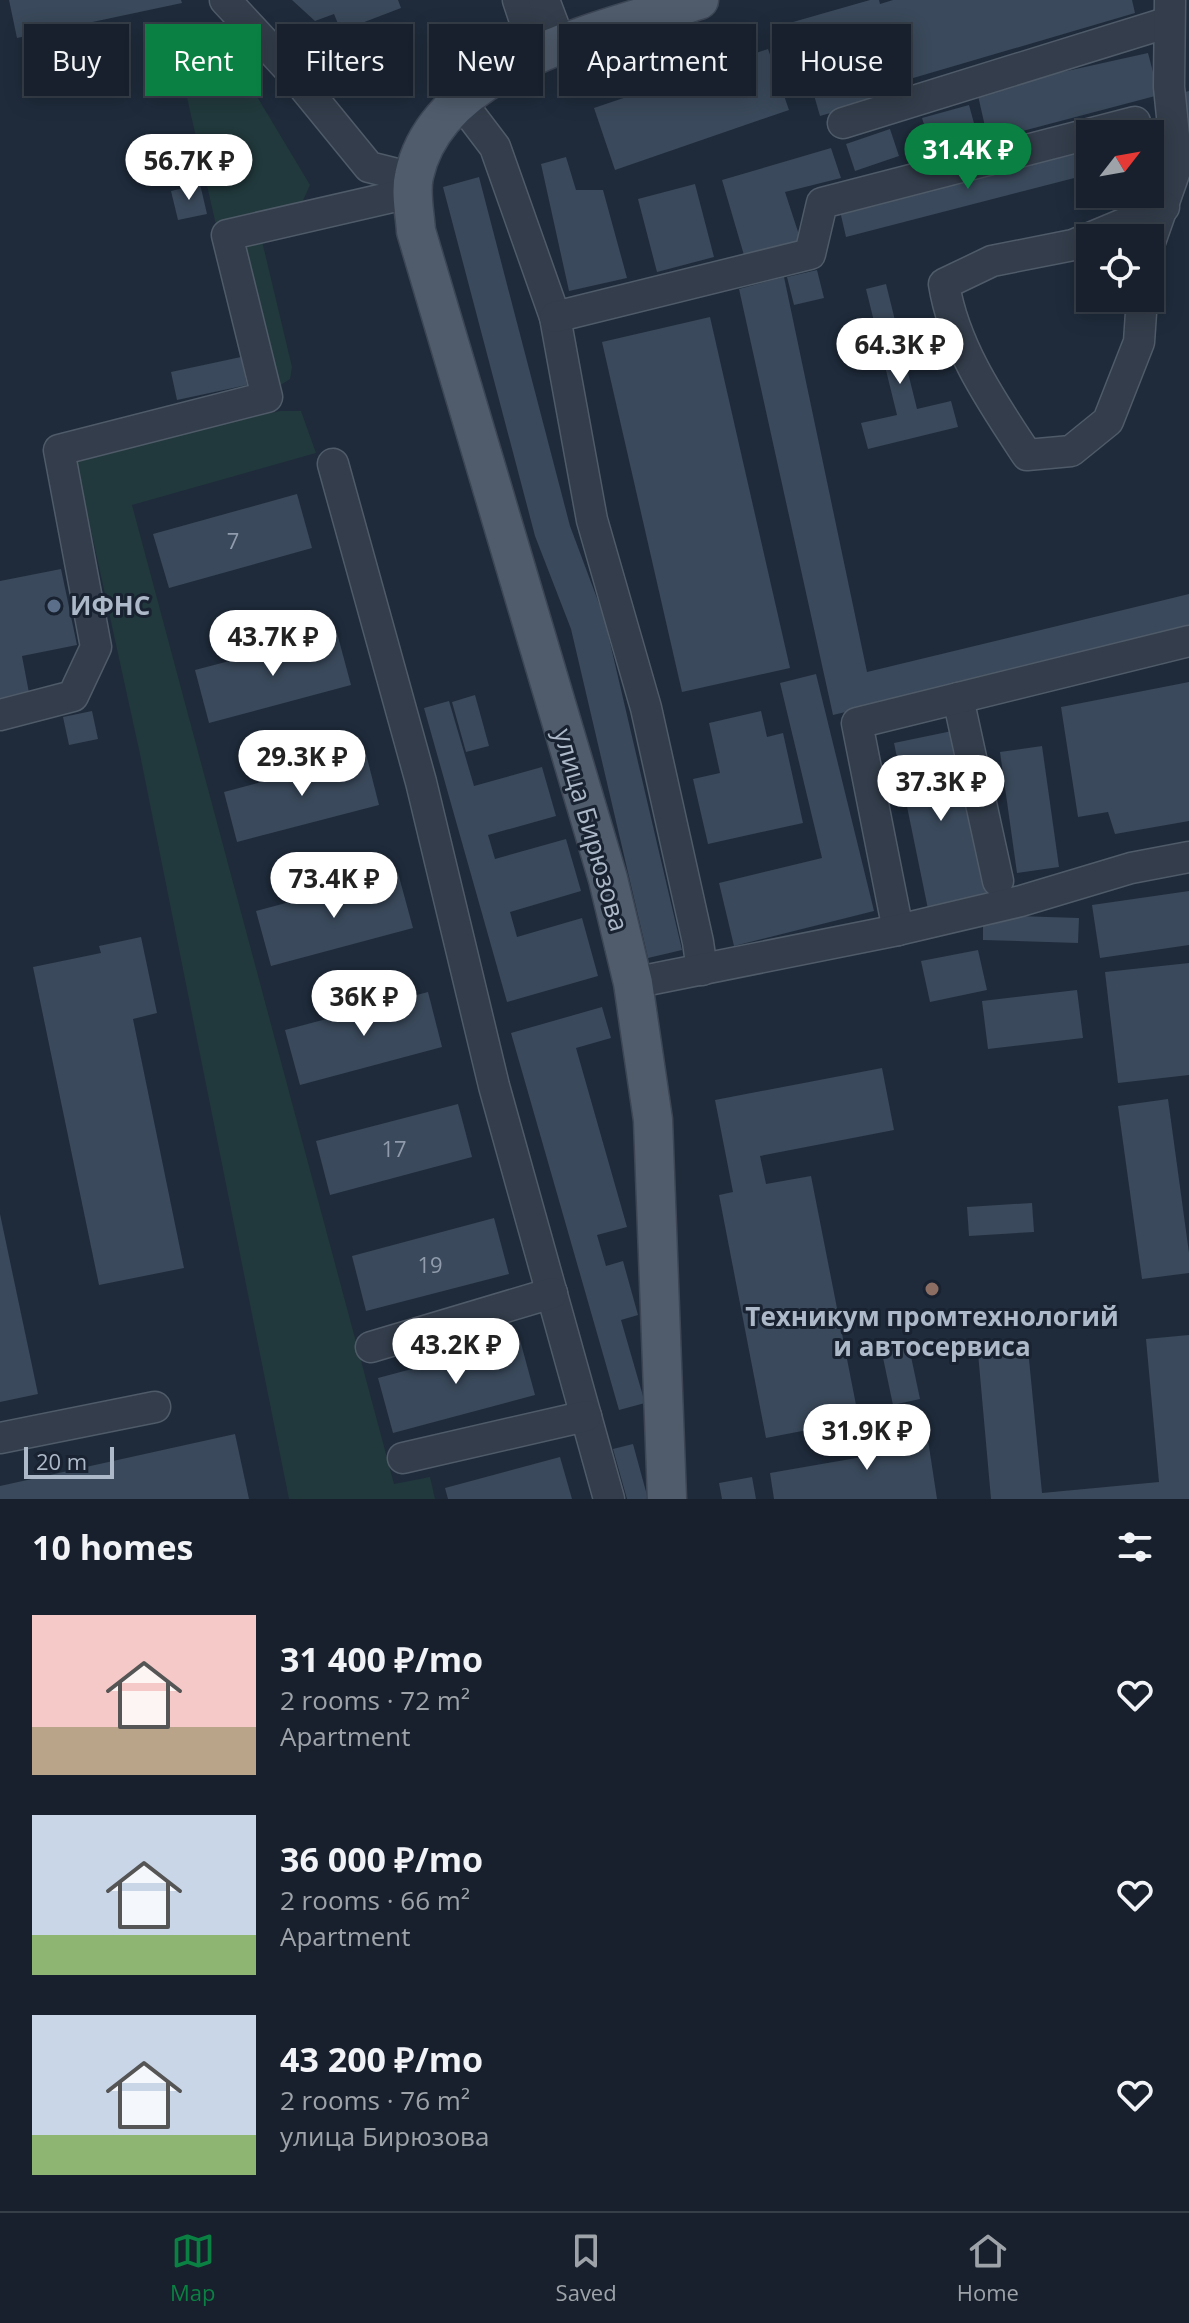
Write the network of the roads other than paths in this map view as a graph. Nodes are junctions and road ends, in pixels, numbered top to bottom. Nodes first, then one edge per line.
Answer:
1 (225, 0) edge
2 (518, 0) edge
3 (544, 0) edge
4 (699, 0) edge
5 (1170, 11) edge
6 (549, 50) junction
7 (457, 103) junction
8 (843, 123) dead end
9 (1076, 137) edge
10 (414, 185) junction
11 (1164, 207) edge
12 (1162, 208) edge
13 (1123, 224) edge
14 (1076, 244) edge
15 (1141, 312) edge
16 (555, 317) junction
17 (333, 464) dead end
18 (1189, 641) edge
19 (958, 698) junction
20 (0, 715) edge
21 (1189, 857) edge
22 (998, 881) dead end
23 (898, 930) junction
24 (702, 970) junction
25 (633, 983) junction
26 (552, 1293) junction
27 (371, 1347) dead end
28 (155, 1407) dead end
29 (586, 1416) junction
30 (0, 1438) edge
31 (403, 1458) dead end
32 (609, 1499) edge
33 (667, 1499) edge

1 - 10 street
2 - 6 street
3 - 6 street
4 - 6 main road, улица Бирюзова
5 - 8 street
5 - 11 street
6 - 7 main road, улица Бирюзова
7 - 10 main road, улица Бирюзова
7 - 16 street
9 - 16 street
10 - 20 street
10 - 25 main road, улица Бирюзова
12 - 13 street
14 - 15 street
16 - 24 street
17 - 26 street
18 - 19 street
19 - 22 street
19 - 23 street
21 - 23 street
23 - 24 street
24 - 25 street
25 - 33 main road, улица Бирюзова
26 - 27 street
26 - 29 street
28 - 30 street
29 - 31 street
29 - 32 street

